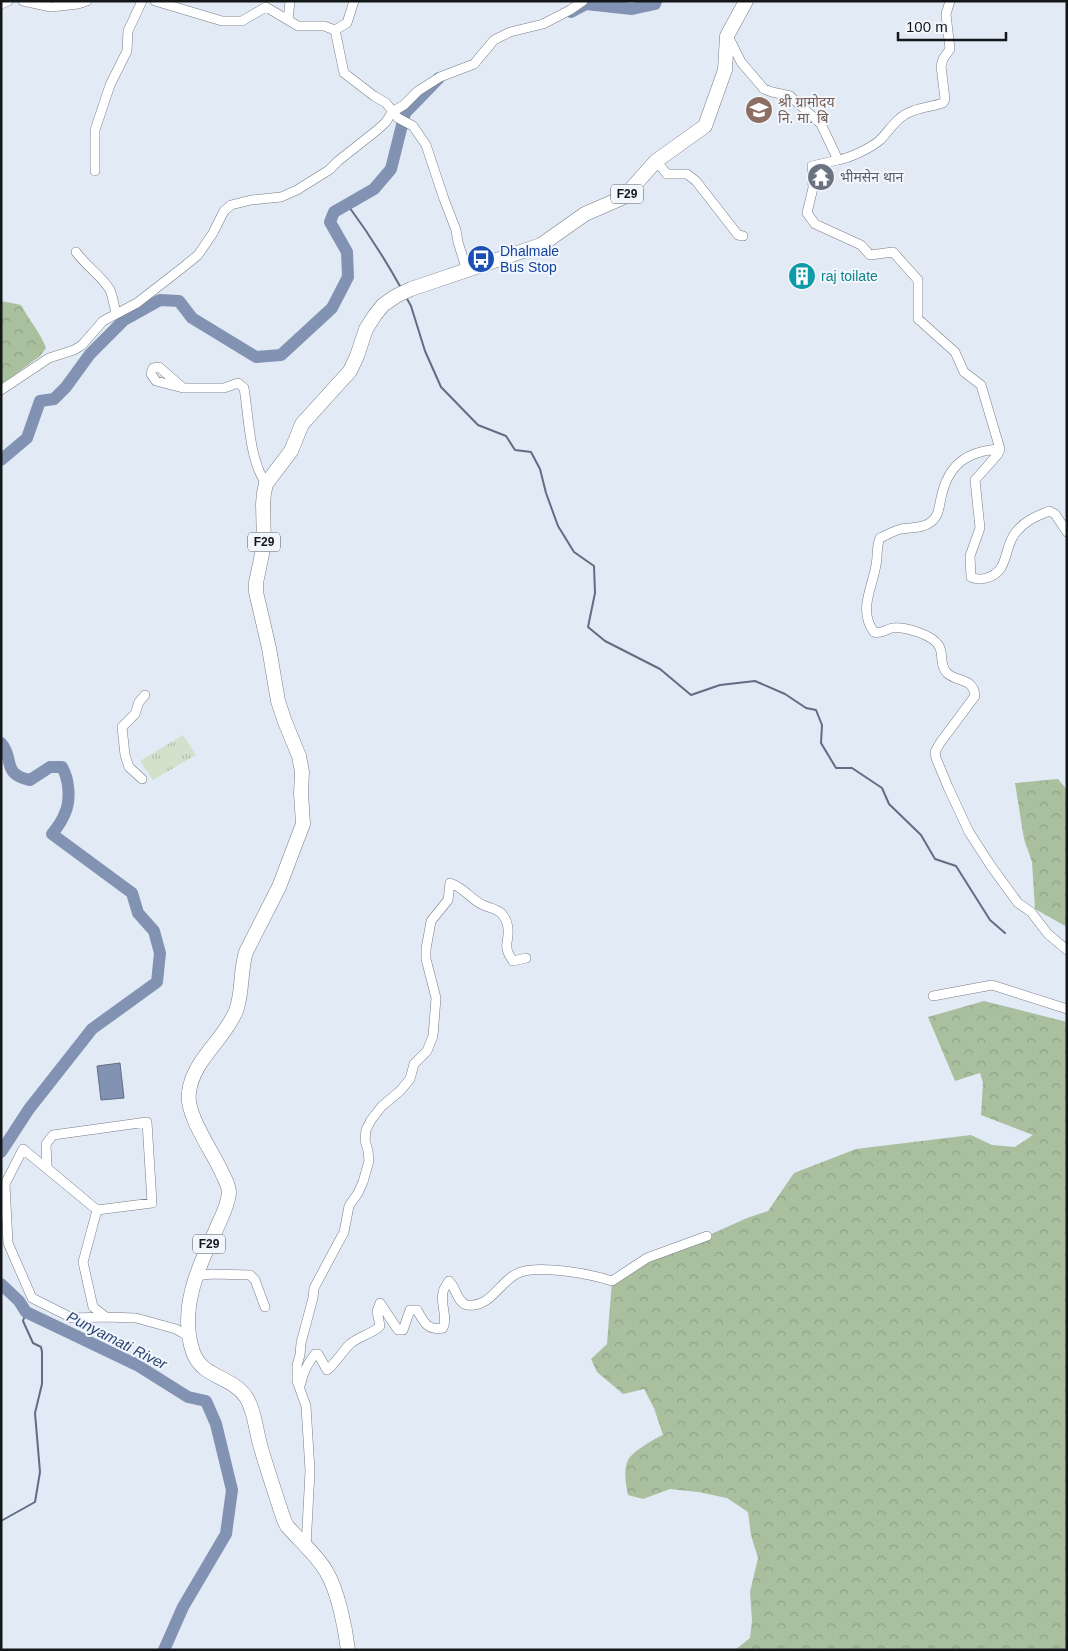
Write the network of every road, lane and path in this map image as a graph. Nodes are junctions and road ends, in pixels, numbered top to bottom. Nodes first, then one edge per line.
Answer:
1 (8, 1) edge
2 (23, 1) edge
3 (87, 1) edge
4 (142, 1) edge
5 (155, 1) edge
6 (290, 1) edge
7 (354, 1) edge
8 (583, 1) edge
9 (746, 1) edge
10 (950, 1) edge
11 (1, 4) edge
12 (288, 20) junction
13 (335, 30) junction
14 (727, 36) junction
15 (395, 115) junction
16 (838, 160) junction
17 (656, 161) junction
18 (95, 171) dead end
19 (742, 236) dead end
20 (76, 252) dead end
21 (467, 271) junction
22 (116, 313) junction
23 (183, 388) dead end
24 (1, 390) edge
25 (1000, 449) junction
26 (266, 484) junction
27 (1067, 532) edge
28 (145, 695) dead end
29 (142, 779) dead end
30 (1067, 950) edge
31 (526, 958) dead end
32 (933, 996) dead end
33 (1067, 1009) edge
34 (97, 1210) junction
35 (707, 1236) dead end
36 (195, 1276) junction
37 (265, 1307) dead end
38 (106, 1317) junction
39 (189, 1337) junction
40 (300, 1389) junction
41 (306, 1547) junction
42 (348, 1650) edge

1 - 11 street
2 - 3 street
4 - 18 street
5 - 12 street
6 - 12 street
7 - 13 street
8 - 15 street
9 - 14 main road, F29
10 - 16 street
12 - 13 street
13 - 15 street
14 - 16 street
14 - 17 main road, F29
15 - 21 street
15 - 22 street
16 - 25 street
17 - 19 street
17 - 21 main road, F29
20 - 22 street
21 - 26 main road, F29
22 - 24 street
23 - 26 street
25 - 27 street
25 - 30 street
26 - 36 main road, F29
28 - 29 street
31 - 40 street
32 - 33 street
34 - 34 street
34 - 38 street
34 - 38 street
35 - 40 street
36 - 37 street
36 - 39 main road, F29
38 - 39 street
39 - 41 main road, F29
40 - 41 street
41 - 42 main road, F29

